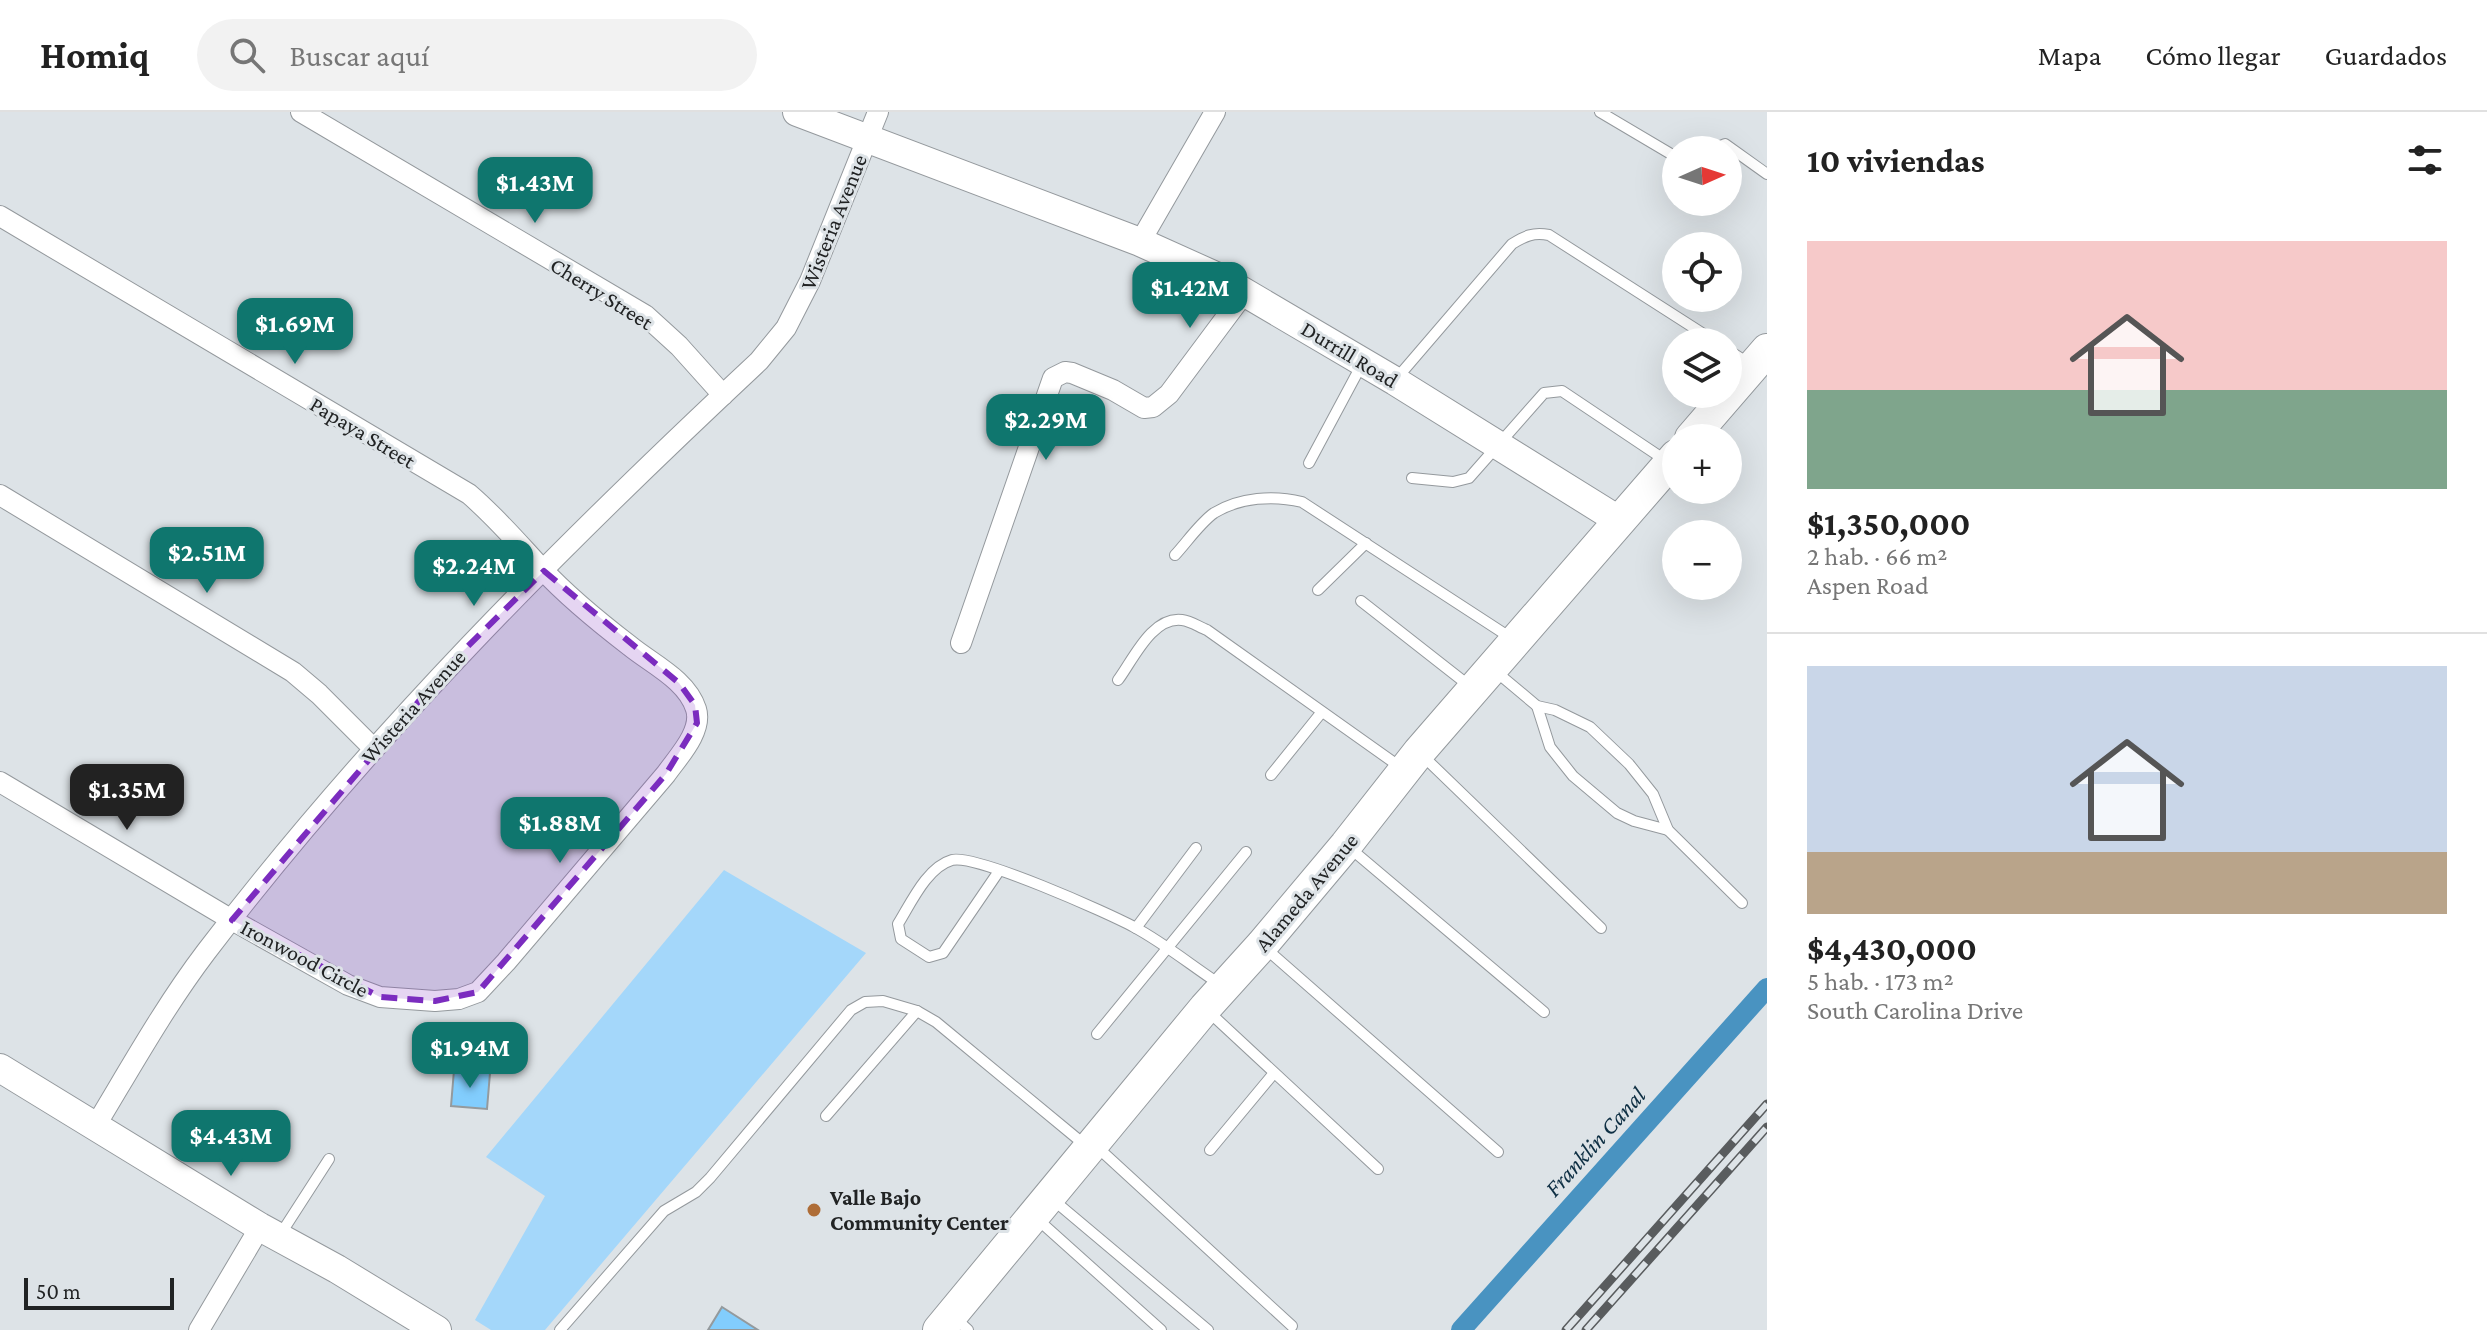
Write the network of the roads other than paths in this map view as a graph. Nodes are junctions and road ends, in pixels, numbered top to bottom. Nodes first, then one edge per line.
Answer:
1 (301, 112) edge
2 (797, 112) edge
3 (878, 112) edge
4 (1215, 112) edge
5 (1600, 112) edge
6 (867, 140) junction
7 (1662, 149) edge
8 (1742, 156) edge
9 (1767, 174) edge
10 (0, 216) edge
11 (1140, 242) junction
12 (1245, 292) junction
13 (1694, 328) edge
14 (1749, 355) edge
15 (1363, 363) junction
16 (1395, 381) junction
17 (723, 395) junction
18 (1701, 424) edge
19 (1496, 445) junction
20 (1662, 453) edge
21 (1309, 463) dead end
22 (1662, 473) edge
23 (1412, 478) dead end
24 (0, 495) edge
25 (1620, 521) junction
26 (1366, 543) junction
27 (1175, 555) dead end
28 (544, 571) junction
29 (1318, 590) dead end
30 (1361, 601) dead end
31 (1516, 642) junction
32 (961, 643) dead end
33 (1483, 679) junction
34 (1118, 680) dead end
35 (1537, 706) junction
36 (1321, 713) junction
37 (373, 748) junction
38 (1412, 761) junction
39 (1271, 775) dead end
40 (0, 782) edge
41 (1668, 830) junction
42 (1346, 845) junction
43 (1196, 848) dead end
44 (1246, 852) dead end
45 (999, 871) junction
46 (1742, 903) dead end
47 (232, 920) junction
48 (1136, 928) junction
49 (1601, 928) dead end
50 (1262, 945) junction
51 (1167, 949) junction
52 (1215, 997) junction
53 (917, 1011) junction
54 (1544, 1012) dead end
55 (1097, 1034) dead end
56 (0, 1068) edge
57 (1274, 1073) junction
58 (826, 1116) dead end
59 (96, 1125) junction
60 (1092, 1147) junction
61 (1210, 1150) dead end
62 (1498, 1152) dead end
63 (329, 1159) dead end
64 (1378, 1169) dead end
65 (1042, 1206) junction
66 (270, 1232) junction
67 (953, 1325) edge
68 (1292, 1326) dead end
69 (199, 1330) edge
70 (437, 1330) edge
71 (560, 1330) edge
72 (1161, 1330) edge
73 (1208, 1330) edge

1 - 17 street, Cherry Street
2 - 6 street, Durrill Road
3 - 6 street, Wisteria Avenue
4 - 11 street
5 - 7 lane
6 - 11 street, Durrill Road
6 - 17 street, Wisteria Avenue
8 - 9 lane
10 - 28 street, Papaya Street
11 - 12 street, Durrill Road
12 - 15 street, Durrill Road
12 - 32 street
13 - 16 lane
14 - 18 main road
15 - 16 street, Durrill Road
15 - 21 lane
16 - 19 street, Durrill Road
17 - 28 street, Wisteria Avenue
19 - 20 lane
19 - 23 lane
19 - 25 street, Durrill Road
22 - 25 main road, Alameda Avenue
24 - 37 street
25 - 31 main road, Alameda Avenue
26 - 27 lane
26 - 29 lane
26 - 31 lane
28 - 37 street, Wisteria Avenue
28 - 47 street, Ironwood Circle
30 - 33 lane
31 - 33 main road, Alameda Avenue
33 - 35 lane
33 - 38 main road, Alameda Avenue
34 - 36 lane
35 - 41 lane
35 - 41 lane
36 - 38 lane
36 - 39 lane
37 - 47 street, Wisteria Avenue
38 - 42 main road, Alameda Avenue
38 - 49 lane
40 - 47 street
41 - 46 lane
42 - 50 main road, Alameda Avenue
42 - 54 lane
43 - 48 lane
44 - 51 lane
45 - 45 lane
45 - 48 lane
47 - 59 street, Wisteria Avenue
48 - 51 lane
50 - 52 main road, Alameda Avenue
50 - 62 lane
51 - 52 lane
51 - 55 lane
52 - 57 lane
52 - 60 main road, Alameda Avenue
53 - 58 lane
53 - 60 lane
53 - 71 lane
56 - 59 street
57 - 61 lane
57 - 64 lane
59 - 66 street
60 - 65 main road, Alameda Avenue
60 - 68 lane
63 - 66 lane
65 - 67 main road, Alameda Avenue
65 - 72 lane
65 - 73 lane
66 - 69 street
66 - 70 street

